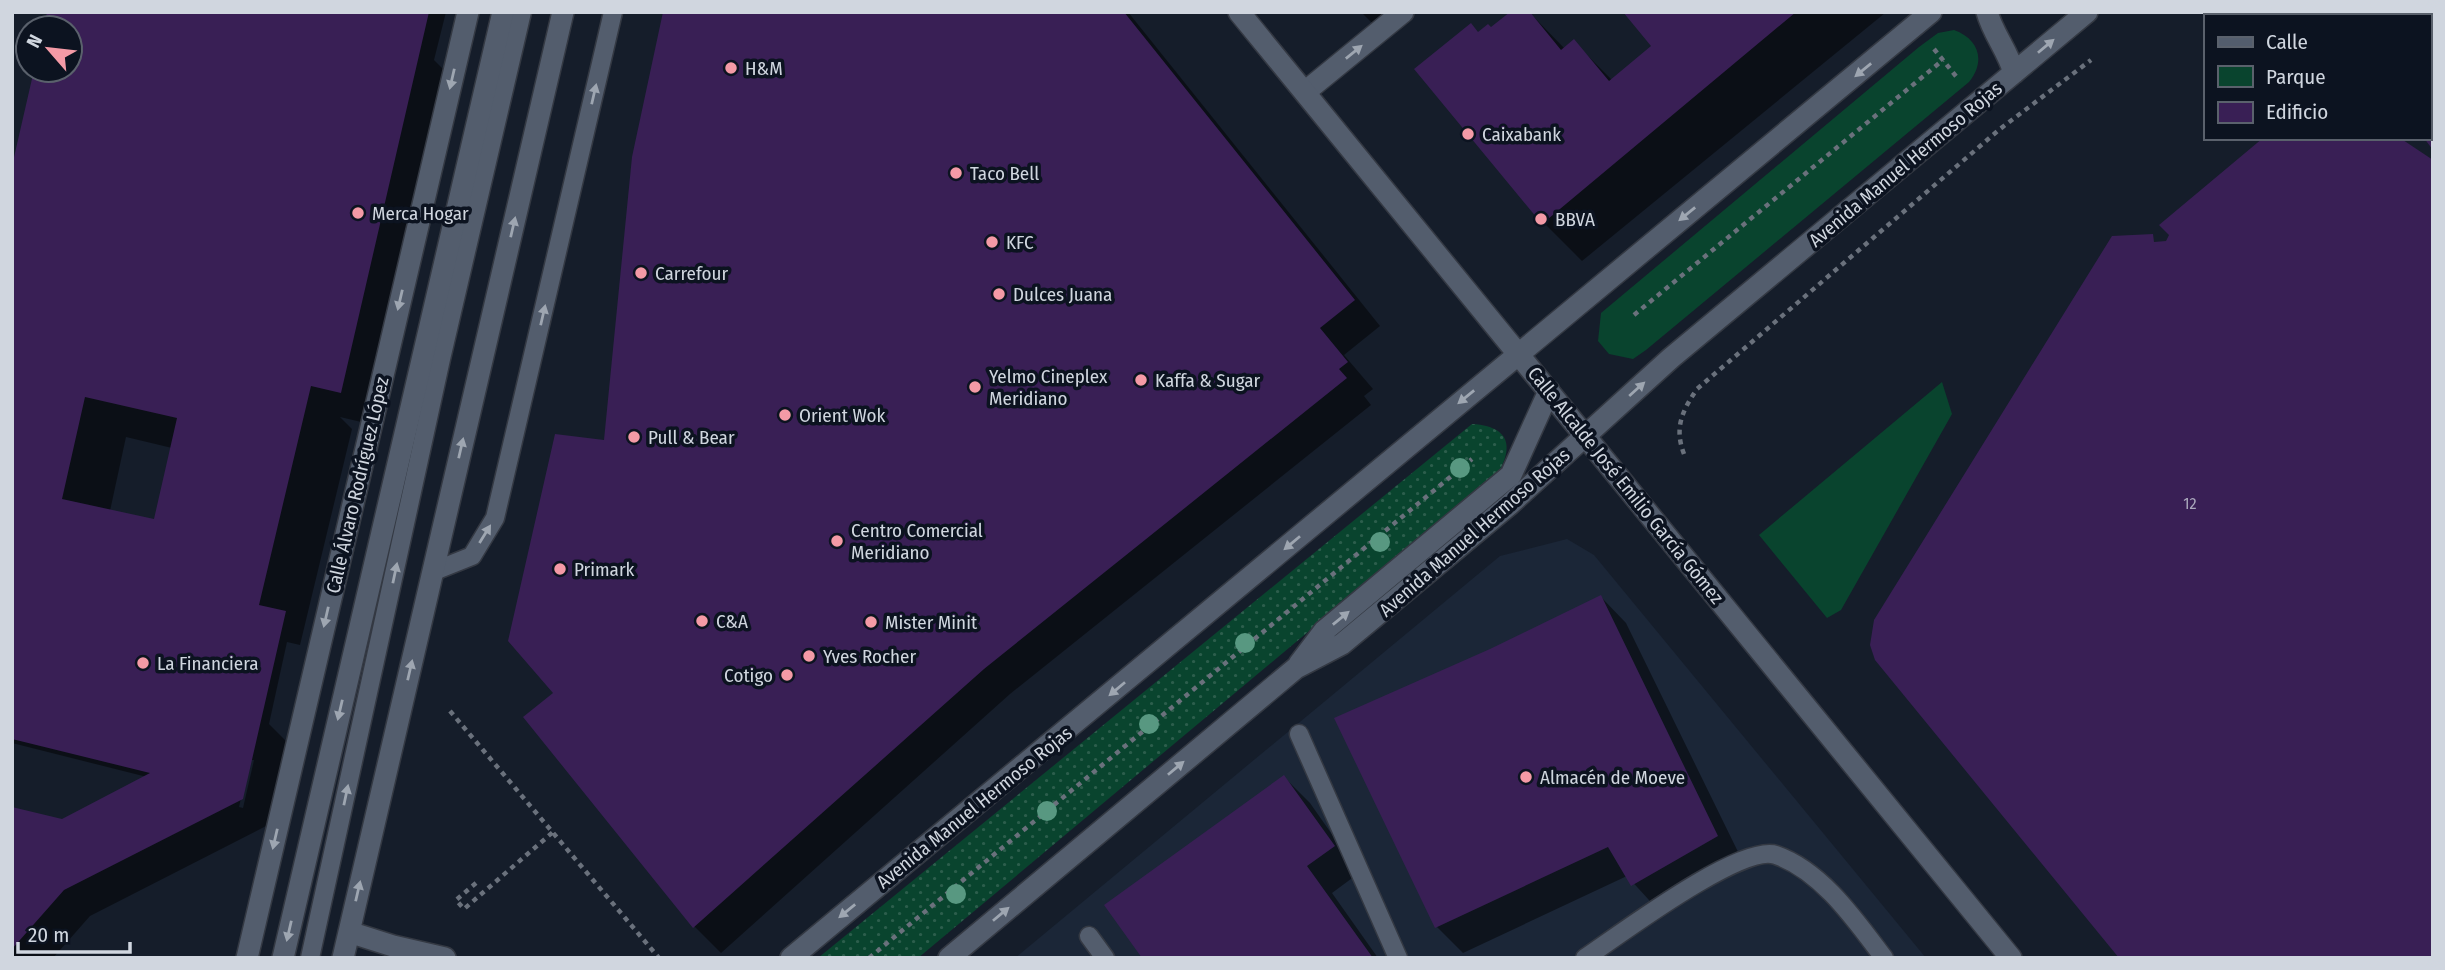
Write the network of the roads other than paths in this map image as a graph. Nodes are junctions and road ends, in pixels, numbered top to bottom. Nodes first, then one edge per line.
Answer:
1 (468, 12) edge
2 (503, 12) edge
3 (522, 12) edge
4 (563, 12) edge
5 (613, 12) edge
6 (1239, 12) edge
7 (1403, 12) edge
8 (1987, 12) edge
9 (2082, 13) edge
10 (1921, 17) edge
11 (2014, 73) junction
12 (1305, 92) junction
13 (1519, 354) junction
14 (1549, 391) junction
15 (1586, 435) junction
16 (432, 572) junction
17 (1296, 668) junction
18 (1300, 734) dead end
19 (349, 932) junction
20 (1089, 936) dead end
21 (793, 957) edge
22 (247, 958) edge
23 (283, 958) edge
24 (310, 958) edge
25 (343, 958) edge
26 (445, 958) edge
27 (949, 958) edge
28 (1105, 958) edge
29 (1398, 958) edge
30 (1585, 958) edge
31 (1884, 958) edge
32 (2011, 958) edge

1 -> 22 street, Calle Álvaro Rodríguez López
2 -> 23 street, Calle Álvaro Rodríguez López
24 -> 3 lane
16 -> 4 street
16 -> 5 lane
6 - 12 street, Calle Alcalde José Emilio García Gómez
12 -> 7 street
8 - 11 street
11 -> 9 street, Avenida Manuel Hermoso Rojas
10 -> 13 street, Avenida Manuel Hermoso Rojas
15 -> 11 street, Avenida Manuel Hermoso Rojas
12 - 13 street, Calle Alcalde José Emilio García Gómez
13 - 14 street, Calle Alcalde José Emilio García Gómez
13 -> 21 street, Avenida Manuel Hermoso Rojas
14 - 15 street, Calle Alcalde José Emilio García Gómez
17 -> 14 street
15 - 17 street, Avenida Manuel Hermoso Rojas
15 - 32 street, Calle Alcalde José Emilio García Gómez
19 -> 16 street
27 -> 17 street, Avenida Manuel Hermoso Rojas
18 - 29 lane
19 - 25 street
19 - 26 street
20 - 28 lane
30 - 31 lane

